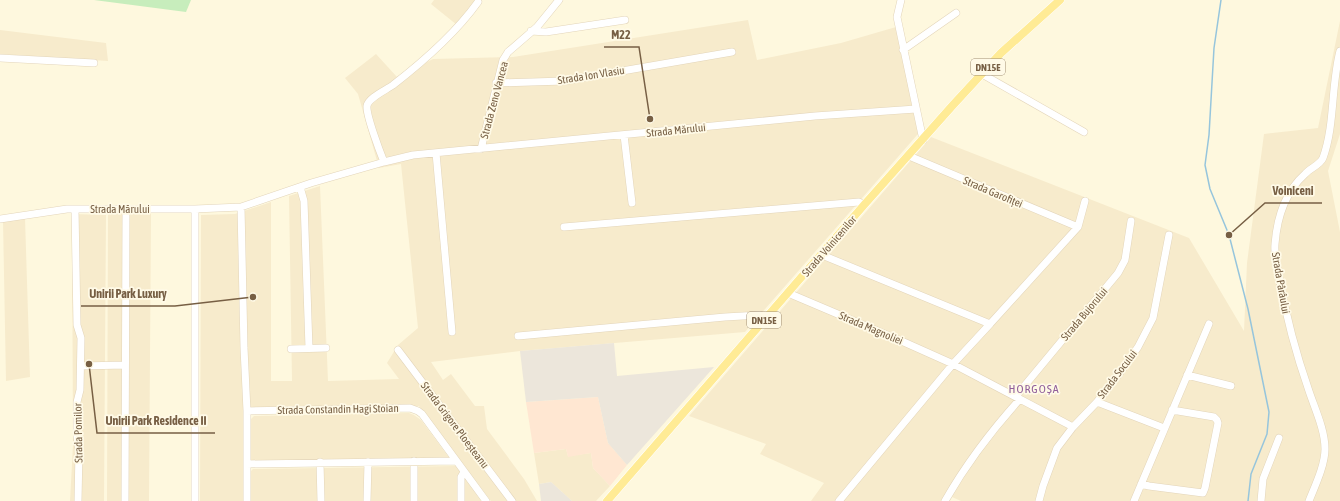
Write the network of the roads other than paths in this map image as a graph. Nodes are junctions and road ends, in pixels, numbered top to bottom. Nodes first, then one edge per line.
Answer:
1 (558, 0) edge
2 (901, 0) edge
3 (1060, 0) edge
4 (478, 2) dead end
5 (956, 13) dead end
6 (625, 20) dead end
7 (531, 32) junction
8 (903, 50) junction
9 (1340, 51) edge
10 (732, 52) dead end
11 (0, 58) edge
12 (94, 63) dead end
13 (982, 74) junction
14 (496, 83) junction
15 (1337, 84) edge
16 (916, 109) junction
17 (1084, 132) dead end
18 (624, 135) junction
19 (923, 140) junction
20 (481, 149) junction
21 (436, 153) junction
22 (909, 156) junction
23 (384, 162) junction
24 (300, 187) junction
25 (1085, 201) dead end
26 (632, 202) dead end
27 (864, 205) junction
28 (242, 207) junction
29 (75, 209) junction
30 (126, 209) junction
31 (195, 209) junction
32 (0, 219) edge
33 (1131, 221) dead end
34 (564, 227) dead end
35 (1078, 227) junction
36 (1169, 235) dead end
37 (822, 256) junction
38 (788, 293) junction
39 (765, 319) junction
40 (990, 324) junction
41 (1209, 324) dead end
42 (452, 332) dead end
43 (518, 336) dead end
44 (309, 348) junction
45 (326, 348) dead end
46 (291, 349) dead end
47 (398, 350) dead end
48 (953, 364) junction
49 (125, 365) junction
50 (81, 366) junction
51 (1187, 375) junction
52 (1231, 386) dead end
53 (1018, 397) junction
54 (1097, 402) junction
55 (247, 410) junction
56 (1172, 410) junction
57 (1073, 427) junction
58 (1164, 428) junction
59 (1278, 438) dead end
60 (414, 461) junction
61 (456, 461) junction
62 (320, 462) junction
63 (368, 462) junction
64 (248, 464) junction
65 (464, 472) junction
66 (1142, 484) junction
67 (78, 501) edge
68 (125, 501) edge
69 (195, 501) edge
70 (247, 501) edge
71 (321, 501) edge
72 (367, 501) edge
73 (414, 501) edge
74 (461, 501) edge
75 (486, 501) edge
76 (512, 501) edge
77 (607, 501) edge
78 (839, 501) edge
79 (945, 501) edge
80 (1039, 501) edge
81 (1134, 501) edge
82 (1261, 501) edge
83 (1309, 501) edge

1 - 7 street, Strada Zeno Vancea
2 - 8 street
3 - 13 main road, Strada Voinicenilor / DN15E
4 - 23 street
5 - 8 street
6 - 7 street
7 - 14 street, Strada Zeno Vancea
8 - 16 street
9 - 15 street, Strada Pârâului
10 - 14 street, Strada Ion Vlasiu
11 - 12 street
13 - 17 street
13 - 19 main road, Strada Voinicenilor / DN15E
14 - 20 street, Strada Zeno Vancea
15 - 83 street, Strada Pârâului
16 - 18 street, Strada Mărului
16 - 19 street
18 - 20 street, Strada Mărului
18 - 26 street
19 - 22 main road, Strada Voinicenilor / DN15E
20 - 21 street, Strada Mărului
21 - 23 street, Strada Mărului
21 - 42 street
22 - 27 main road, Strada Voinicenilor / DN15E
22 - 35 street, Strada Garofiței
23 - 24 street, Strada Mărului
24 - 28 street, Strada Mărului
24 - 44 street
25 - 35 street
27 - 34 street
27 - 37 main road, Strada Voinicenilor / DN15E
28 - 31 street, Strada Mărului
28 - 55 street
29 - 30 street, Strada Mărului
29 - 32 street, Strada Mărului
29 - 50 street, Strada Pomilor
30 - 31 street, Strada Mărului
30 - 49 street
31 - 69 street
33 - 53 street, Strada Bujorului
35 - 40 street
36 - 54 street, Strada Socului
37 - 38 main road, Strada Voinicenilor / DN15E
37 - 40 street
38 - 39 main road, Strada Voinicenilor / DN15E
38 - 48 street, Strada Magnoliei
39 - 43 street
39 - 77 main road, Strada Voinicenilor / DN15E
40 - 48 street
41 - 51 street
44 - 45 street
44 - 46 street
47 - 76 street, Strada Grigore Ploeșteanu
48 - 53 street, Strada Magnoliei
48 - 78 street
49 - 50 street
49 - 68 street
50 - 67 street, Strada Pomilor
51 - 52 street
51 - 56 street
53 - 57 street, Strada Magnoliei
53 - 79 street, Strada Bujorului
54 - 57 street, Strada Socului
54 - 58 street
55 - 61 street, Strada Constandin Hagi Stoian
55 - 64 street
56 - 58 street
56 - 66 street
57 - 80 street, Strada Socului
58 - 66 street
59 - 82 street
60 - 61 street
60 - 63 street
60 - 73 street
61 - 65 street, Strada Constandin Hagi Stoian
62 - 63 street
62 - 64 street
62 - 71 street
63 - 72 street
64 - 70 street
65 - 74 street
65 - 75 street, Strada Constandin Hagi Stoian
66 - 81 street

